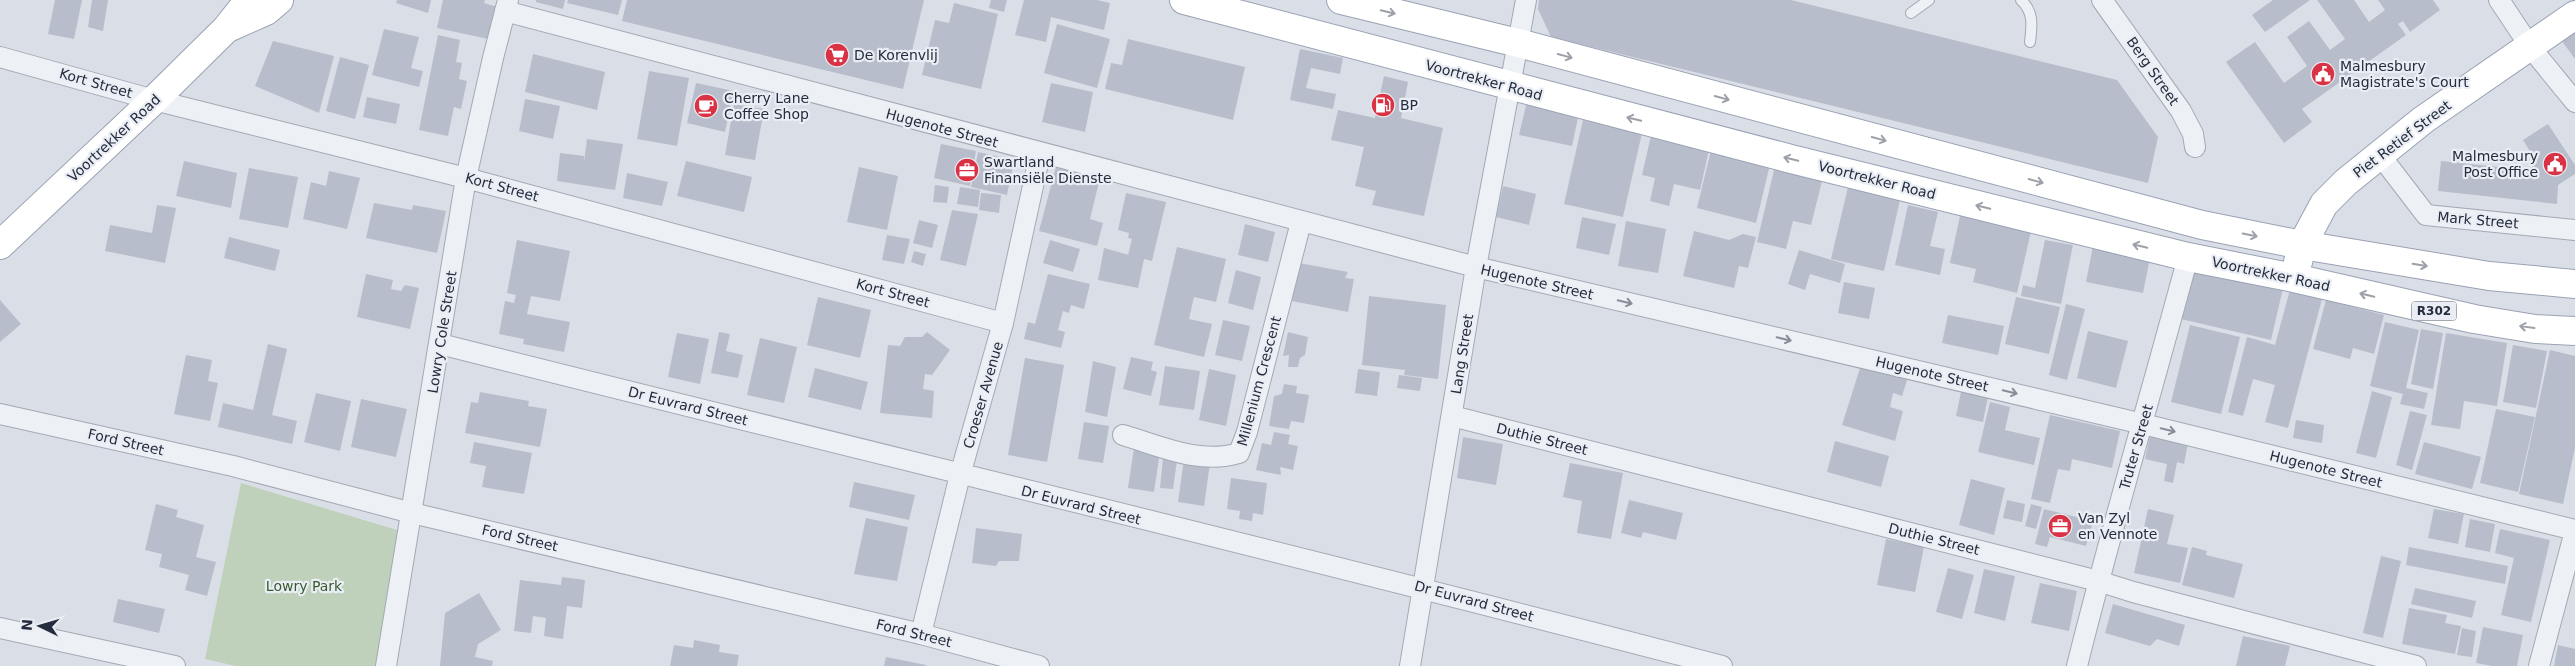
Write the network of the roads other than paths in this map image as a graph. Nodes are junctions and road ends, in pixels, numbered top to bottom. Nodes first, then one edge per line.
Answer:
1 (249, 0) edge
2 (279, 0) edge
3 (1184, 0) edge
4 (1341, 0) edge
5 (1526, 0) edge
6 (1929, 0) edge
7 (2021, 0) edge
8 (2499, 0) edge
9 (2108, 2) edge
10 (507, 6) edge
11 (1911, 13) dead end
12 (2575, 15) edge
13 (226, 29) junction
14 (2030, 42) dead end
15 (1518, 44) junction
16 (2531, 48) junction
17 (0, 57) edge
18 (1508, 86) junction
19 (154, 100) junction
20 (2575, 102) edge
21 (2195, 147) dead end
22 (1040, 154) junction
23 (2380, 155) junction
24 (466, 178) junction
25 (1301, 222) junction
26 (2575, 230) edge
27 (0, 245) edge
28 (2302, 245) junction
29 (2188, 257) junction
30 (1476, 267) junction
31 (2294, 278) junction
32 (2575, 284) edge
33 (1003, 323) junction
34 (2575, 331) edge
35 (440, 344) junction
36 (0, 414) edge
37 (1452, 416) junction
38 (2143, 424) junction
39 (1122, 435) dead end
40 (960, 475) junction
41 (412, 513) junction
42 (2575, 530) edge
43 (2098, 581) junction
44 (1423, 588) junction
45 (0, 628) edge
46 (921, 634) junction
47 (175, 666) edge
48 (386, 666) edge
49 (1039, 666) edge
50 (1410, 666) edge
51 (1722, 666) edge
52 (2077, 666) edge
53 (2416, 666) edge
54 (2539, 666) edge

1 - 13 main road, Voortrekker Road
2 - 13 main road, Voortrekker Road
3 - 18 main road, Voortrekker Road
4 -> 15 main road
5 - 15 street, Lang Street
6 - 11 lane
7 - 14 lane
8 - 16 street
9 - 21 street, Berg Street
10 - 22 street, Hugenote Street
10 - 24 street, Lowry Cole Street
12 - 16 main road, Piet Retief Street
13 - 19 main road, Voortrekker Road
15 - 18 street, Lang Street
15 -> 28 main road
16 - 20 street
16 - 23 main road, Piet Retief Street
17 - 19 street, Kort Street
29 -> 18 main road, Voortrekker Road
18 - 30 street, Lang Street
19 - 24 street, Kort Street
19 - 27 main road, Voortrekker Road
22 - 25 street, Hugenote Street
22 - 33 street, Croeser Avenue
23 - 26 street, Mark Street
23 - 28 main road, Piet Retief Street
24 - 33 street, Kort Street
24 - 35 street, Lowry Cole Street
25 - 30 street, Hugenote Street
25 - 39 street, Millenium Crescent
28 - 31 main road, Piet Retief Street
28 -> 32 main road
29 - 31 main road, Voortrekker Road
29 - 38 street, Truter Street
30 - 37 street, Lang Street
30 -> 38 street, Hugenote Street
34 -> 31 main road, Voortrekker Road / R302
33 - 40 street, Croeser Avenue
35 - 40 street, Dr Euvrard Street
35 - 41 street, Lowry Cole Street
36 - 41 street, Ford Street
37 - 43 street, Duthie Street
37 - 44 street, Lang Street
38 -> 42 street, Hugenote Street
38 - 43 street, Truter Street
40 - 44 street, Dr Euvrard Street
40 - 46 street, Croeser Avenue
41 - 46 street, Ford Street
41 - 48 street, Lowry Cole Street
42 - 54 street
43 - 52 street, Truter Street
43 - 53 street, Duthie Street
44 - 50 street, Lang Street
44 - 51 street, Dr Euvrard Street
45 - 47 street
46 - 49 street, Ford Street

